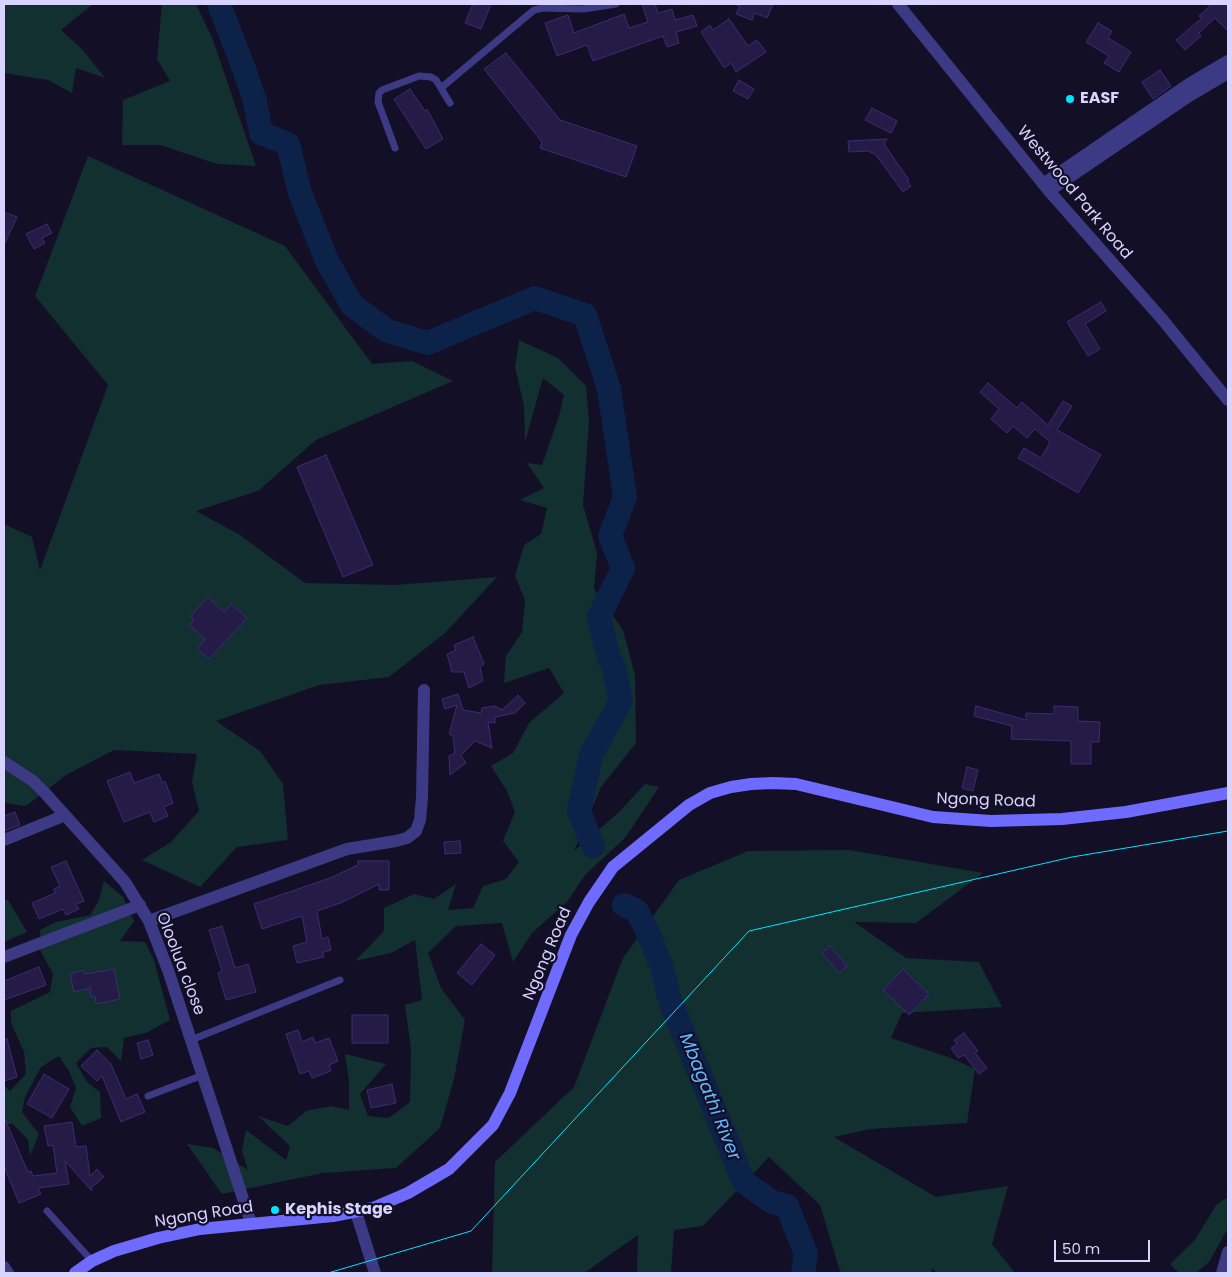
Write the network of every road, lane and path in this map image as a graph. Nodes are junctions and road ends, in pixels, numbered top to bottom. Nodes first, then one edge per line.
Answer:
1 (616, 4) edge
2 (904, 6) edge
3 (1228, 60) edge
4 (1228, 72) edge
5 (441, 88) junction
6 (450, 103) dead end
7 (394, 148) dead end
8 (1046, 188) junction
9 (1228, 400) edge
10 (424, 690) dead end
11 (4, 762) edge
12 (1228, 793) edge
13 (63, 816) junction
14 (4, 840) edge
15 (140, 905) junction
16 (149, 921) junction
17 (4, 956) edge
18 (340, 980) dead end
19 (191, 1040) junction
20 (202, 1075) junction
21 (148, 1096) dead end
22 (47, 1211) dead end
23 (356, 1212) junction
24 (251, 1223) junction
25 (1228, 1252) edge
26 (92, 1261) junction
27 (4, 1267) edge
28 (8, 1273) edge
29 (75, 1273) edge
30 (375, 1273) edge
31 (1222, 1273) edge

1 - 5 lane
2 - 8 street, Westwood Park Road
3 - 8 street
4 - 8 street
5 - 6 lane
5 - 7 lane
8 - 9 street, Westwood Park Road
10 - 16 street
11 - 13 street, Oloolua close
12 - 23 main road, Ngong Road
13 - 14 street
13 - 15 street, Oloolua close
15 - 16 street, Oloolua close
15 - 17 street
16 - 19 street, Oloolua close
18 - 19 lane
19 - 20 street, Oloolua close
20 - 21 lane
20 - 24 street, Oloolua close
22 - 26 lane
23 - 24 main road, Ngong Road
23 - 30 street
24 - 26 main road, Ngong Road
25 - 31 street
26 - 29 main road, Ngong Road
27 - 28 street

